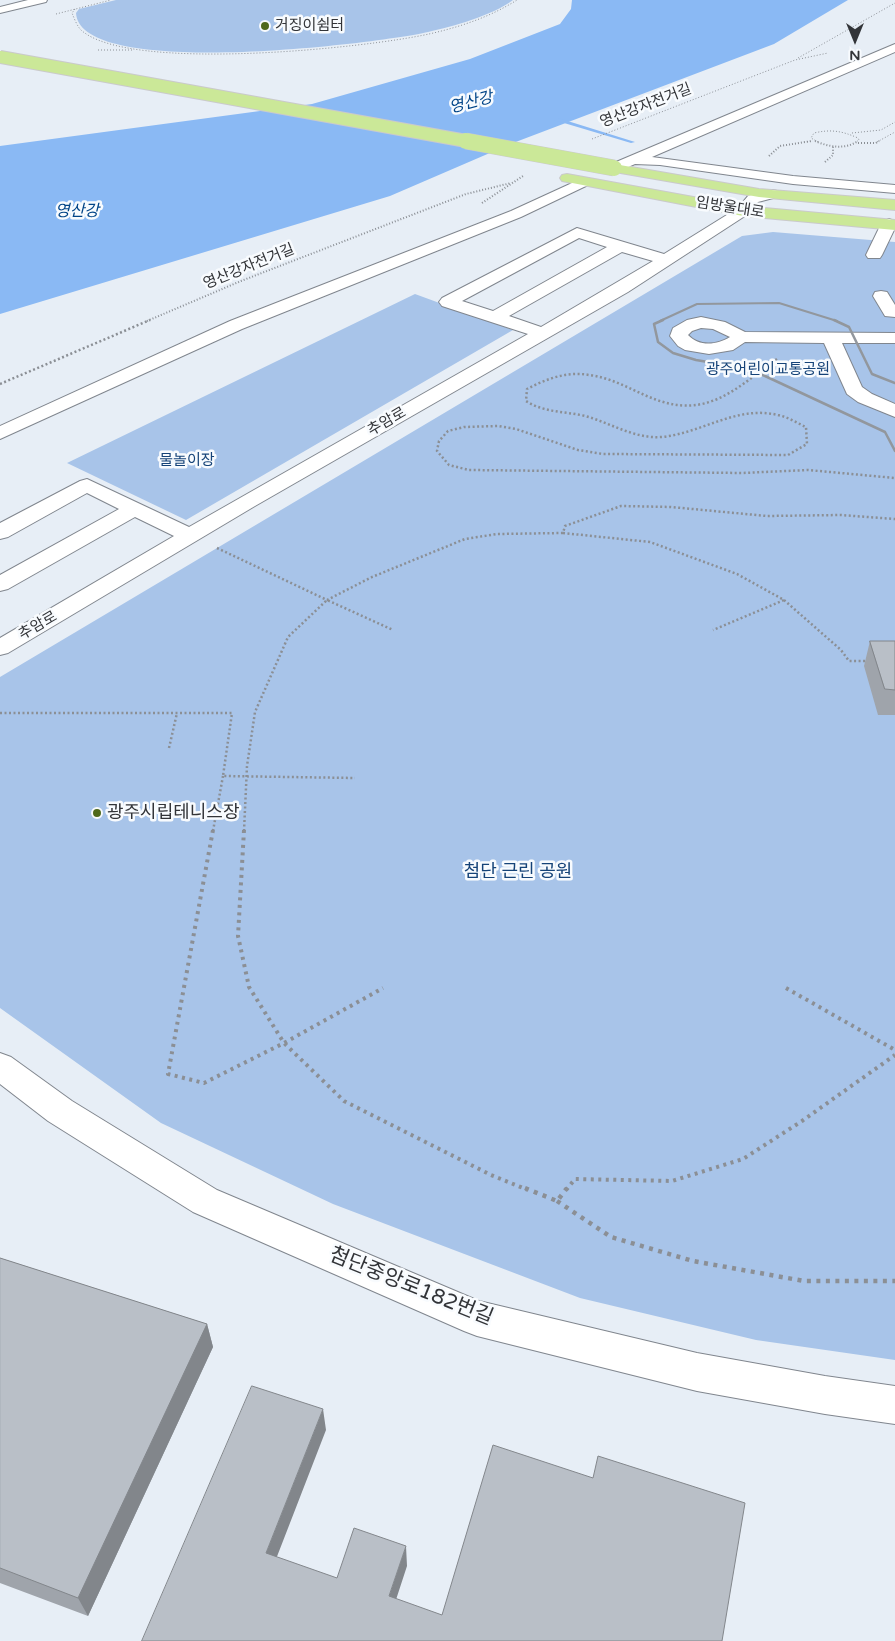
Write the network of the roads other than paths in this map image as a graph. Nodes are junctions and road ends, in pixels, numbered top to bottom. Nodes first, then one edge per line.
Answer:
1 (42, 0) edge
2 (0, 10) edge
3 (895, 48) edge
4 (0, 57) edge
5 (621, 165) junction
6 (569, 179) joint
7 (895, 189) edge
8 (772, 194) junction
9 (895, 205) edge
10 (742, 211) junction
11 (892, 224) edge
12 (619, 247) junction
13 (874, 255) dead end
14 (667, 260) junction
15 (881, 296) dead end
16 (895, 312) edge
17 (493, 318) junction
18 (542, 333) junction
19 (741, 337) dead end
20 (830, 338) junction
21 (895, 338) edge
22 (895, 411) edge
23 (0, 433) edge
24 (134, 509) junction
25 (0, 532) edge
26 (190, 536) junction
27 (0, 584) edge
28 (0, 648) edge
29 (0, 1066) edge
30 (895, 1405) edge

1 - 2 street
3 - 5 street
4 - 5 main road, 임방울대로, bridge
5 - 7 street
5 - 8 main road, 임방울대로
6 - 10 main road, 임방울대로
6 - 23 street
8 - 9 main road, 임방울대로
8 - 10 street, 추암로
10 - 11 main road, 임방울대로
10 - 14 street, 추암로
11 - 13 street
12 - 14 street
12 - 17 street
12 - 17 street
14 - 18 street, 추암로
15 - 16 street
17 - 18 street
18 - 26 street, 추암로
19 - 20 street
20 - 21 street
20 - 22 street
24 - 25 street
24 - 26 street
24 - 27 street
26 - 28 street, 추암로
29 - 30 street, 첨단중앙로182번길

